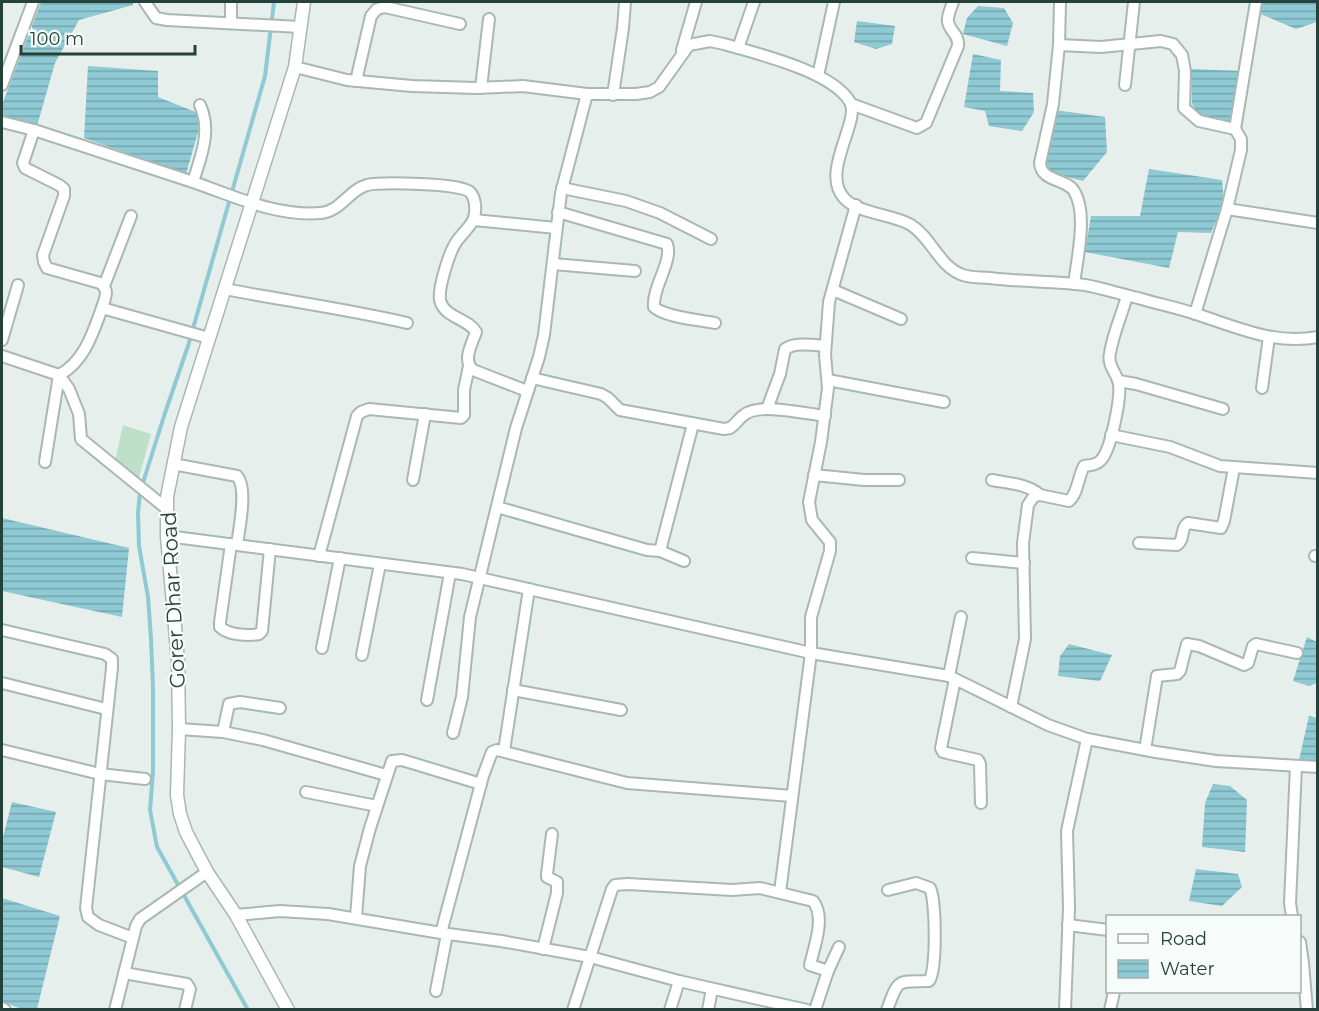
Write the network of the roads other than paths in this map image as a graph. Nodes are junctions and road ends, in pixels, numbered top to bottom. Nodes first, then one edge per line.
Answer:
1 (33, 2) edge
2 (145, 2) edge
3 (231, 2) edge
4 (304, 2) edge
5 (625, 2) edge
6 (696, 2) edge
7 (754, 2) edge
8 (834, 2) edge
9 (953, 2) edge
10 (1060, 2) edge
11 (1134, 2) edge
12 (1256, 2) edge
13 (489, 19) dead end
14 (231, 23) junction
15 (460, 24) dead end
16 (300, 27) junction
17 (1059, 45) junction
18 (1128, 45) junction
19 (738, 48) junction
20 (681, 54) junction
21 (295, 67) junction
22 (818, 76) junction
23 (356, 81) junction
24 (2, 85) edge
25 (1125, 85) dead end
26 (481, 88) junction
27 (586, 94) junction
28 (613, 95) junction
29 (851, 104) junction
30 (200, 105) dead end
31 (2, 122) edge
32 (1235, 129) junction
33 (34, 130) junction
34 (193, 182) junction
35 (562, 188) junction
36 (252, 204) junction
37 (856, 205) junction
38 (1227, 209) junction
39 (558, 212) junction
40 (131, 216) dead end
41 (474, 220) junction
42 (1317, 223) edge
43 (556, 228) junction
44 (711, 239) dead end
45 (553, 264) junction
46 (635, 271) dead end
47 (1074, 284) junction
48 (18, 285) dead end
49 (104, 286) junction
50 (225, 289) junction
51 (833, 290) junction
52 (1128, 296) junction
53 (102, 308) junction
54 (1195, 314) junction
55 (901, 319) dead end
56 (407, 323) dead end
57 (715, 323) dead end
58 (198, 335) junction
59 (1269, 337) junction
60 (1317, 337) edge
61 (2, 340) edge
62 (825, 346) junction
63 (2, 357) edge
64 (469, 366) junction
65 (59, 375) junction
66 (532, 378) junction
67 (828, 380) junction
68 (1119, 381) junction
69 (1262, 388) dead end
70 (527, 391) junction
71 (945, 402) dead end
72 (767, 409) junction
73 (1223, 409) dead end
74 (425, 414) junction
75 (825, 417) junction
76 (693, 424) junction
77 (1111, 435) junction
78 (45, 462) dead end
79 (173, 465) junction
80 (1234, 468) junction
81 (1317, 472) edge
82 (814, 475) junction
83 (413, 480) dead end
84 (899, 480) dead end
85 (992, 480) dead end
86 (1040, 495) junction
87 (497, 507) junction
88 (167, 508) junction
89 (167, 536) junction
90 (1139, 543) dead end
91 (234, 545) junction
92 (270, 549) junction
93 (660, 551) junction
94 (320, 556) junction
95 (340, 558) junction
96 (972, 558) dead end
97 (684, 561) dead end
98 (1024, 563) junction
99 (380, 564) junction
100 (450, 573) junction
101 (480, 579) junction
102 (529, 590) junction
103 (961, 617) dead end
104 (2, 630) edge
105 (322, 648) dead end
106 (811, 653) junction
107 (1297, 653) dead end
108 (362, 655) dead end
109 (952, 678) junction
110 (2, 683) edge
111 (513, 690) junction
112 (427, 700) dead end
113 (1011, 707) junction
114 (280, 708) dead end
115 (106, 709) junction
116 (621, 710) dead end
117 (179, 729) junction
118 (223, 732) junction
119 (453, 733) dead end
120 (1087, 739) junction
121 (2, 750) edge
122 (1145, 750) junction
123 (504, 751) junction
124 (1296, 766) junction
125 (1317, 767) edge
126 (100, 774) junction
127 (386, 775) junction
128 (145, 779) dead end
129 (481, 784) junction
130 (306, 792) dead end
131 (792, 795) junction
132 (981, 803) dead end
133 (377, 806) junction
134 (552, 834) dead end
135 (207, 872) junction
136 (888, 890) dead end
137 (780, 892) junction
138 (236, 915) junction
139 (1292, 915) edge
140 (356, 917) junction
141 (1068, 925) junction
142 (1106, 930) edge
143 (444, 934) junction
144 (133, 938) junction
145 (839, 947) dead end
146 (543, 949) junction
147 (1301, 955) edge
148 (590, 957) junction
149 (828, 971) junction
150 (124, 973) junction
151 (679, 981) junction
152 (712, 988) junction
153 (436, 990) dead end
154 (1114, 993) edge
155 (115, 1010) edge
156 (185, 1010) edge
157 (288, 1010) edge
158 (573, 1010) edge
159 (670, 1010) edge
160 (708, 1010) edge
161 (807, 1010) edge
162 (815, 1010) edge
163 (887, 1010) edge
164 (1065, 1010) edge
165 (1110, 1010) edge
166 (1307, 1010) edge

1 - 24 street
2 - 14 street
3 - 14 street
4 - 16 street, Gorer Dhar Road
5 - 28 street
6 - 20 street
7 - 19 street
8 - 22 street
9 - 29 street
10 - 17 street
11 - 18 street
12 - 32 street
13 - 26 street
14 - 16 street
15 - 23 street
16 - 21 street, Gorer Dhar Road
17 - 18 street
17 - 47 street
18 - 25 street
18 - 32 street
19 - 20 street
19 - 22 street
20 - 28 street
21 - 23 street
21 - 36 street, Gorer Dhar Road
22 - 29 street
23 - 26 street
26 - 27 street
27 - 28 street
27 - 35 street
29 - 37 street
30 - 34 street
31 - 33 street
32 - 38 street
33 - 34 street
33 - 49 street
34 - 36 street
35 - 39 street
35 - 44 street
36 - 41 street
36 - 50 street, Gorer Dhar Road
37 - 47 street
37 - 51 street
38 - 42 street
38 - 54 street
39 - 43 street
39 - 57 street
40 - 49 street
41 - 43 street
41 - 64 street
43 - 45 street
45 - 46 street
45 - 66 street
47 - 52 street
48 - 61 street
49 - 53 street
50 - 56 street
50 - 58 street, Gorer Dhar Road
51 - 55 street
51 - 62 street
52 - 54 street
52 - 68 street
53 - 58 street
53 - 65 street
54 - 59 street
58 - 79 street, Gorer Dhar Road
59 - 60 street
59 - 69 street
62 - 67 street
62 - 72 street
63 - 65 street
64 - 70 street
64 - 74 street
65 - 78 street
65 - 88 street
66 - 70 street
66 - 76 street
67 - 71 street
67 - 75 street
68 - 73 street
68 - 77 street
70 - 87 street
72 - 75 street
72 - 76 street
74 - 83 street
74 - 94 street
75 - 82 street
76 - 93 street
77 - 80 street
77 - 86 street
79 - 88 street, Gorer Dhar Road
79 - 91 street
80 - 81 street
80 - 90 street
82 - 84 street
82 - 106 street
85 - 86 street
86 - 98 street
87 - 93 street
87 - 101 street
88 - 89 street, Gorer Dhar Road
89 - 91 street
89 - 117 street, Gorer Dhar Road
91 - 92 street
91 - 92 street
92 - 94 street
93 - 97 street
94 - 95 street
95 - 99 street
95 - 105 street
96 - 98 street
98 - 113 street
99 - 100 street
99 - 108 street
100 - 101 street
100 - 112 street
101 - 102 street
101 - 119 street
102 - 106 street
102 - 111 street
103 - 109 street
104 - 115 street
106 - 109 street
106 - 131 street
107 - 122 street
109 - 113 street
109 - 132 street
110 - 115 street
111 - 116 street
111 - 123 street
113 - 120 street
114 - 118 street
115 - 126 street
117 - 118 street
117 - 135 street, Gorer Dhar Road
118 - 127 street
120 - 122 street
120 - 141 street
121 - 126 street
122 - 124 street
123 - 129 street
123 - 131 street
124 - 125 street
124 - 139 street
126 - 128 street
126 - 144 street
127 - 129 street
127 - 133 street
129 - 143 street
130 - 133 street
131 - 137 street
133 - 140 street
134 - 146 street
135 - 138 street, Gorer Dhar Road
135 - 144 street
136 - 163 street
137 - 148 street
137 - 149 street
138 - 140 street
138 - 157 street, Gorer Dhar Road
140 - 143 street
141 - 142 street
141 - 164 street
143 - 146 street
143 - 153 street
144 - 150 street
145 - 149 street
146 - 148 street
147 - 166 street
148 - 151 street
148 - 158 street
149 - 162 street
150 - 155 street
150 - 156 street
151 - 152 street
151 - 159 street
152 - 160 street
152 - 161 street
154 - 165 street

